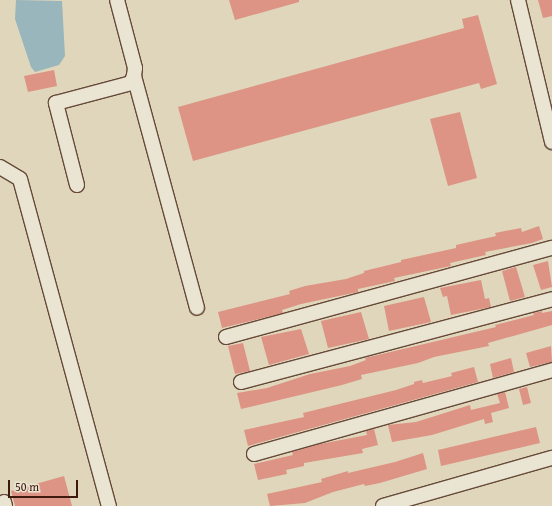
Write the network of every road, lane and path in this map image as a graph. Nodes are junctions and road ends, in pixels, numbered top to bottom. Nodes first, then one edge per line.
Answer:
1 (117, 0) edge
2 (518, 0) edge
3 (134, 76) junction
4 (546, 93) edge
5 (552, 142) edge
6 (0, 167) edge
7 (77, 185) dead end
8 (552, 248) edge
9 (552, 299) edge
10 (197, 308) dead end
11 (226, 337) dead end
12 (552, 370) edge
13 (241, 382) dead end
14 (254, 454) dead end
15 (552, 458) edge
16 (109, 506) edge
17 (383, 506) edge

1 - 3 street
2 - 4 street
3 - 7 street
3 - 10 street
4 - 5 street
6 - 16 street
8 - 11 street
9 - 13 street
12 - 14 street
15 - 17 street

